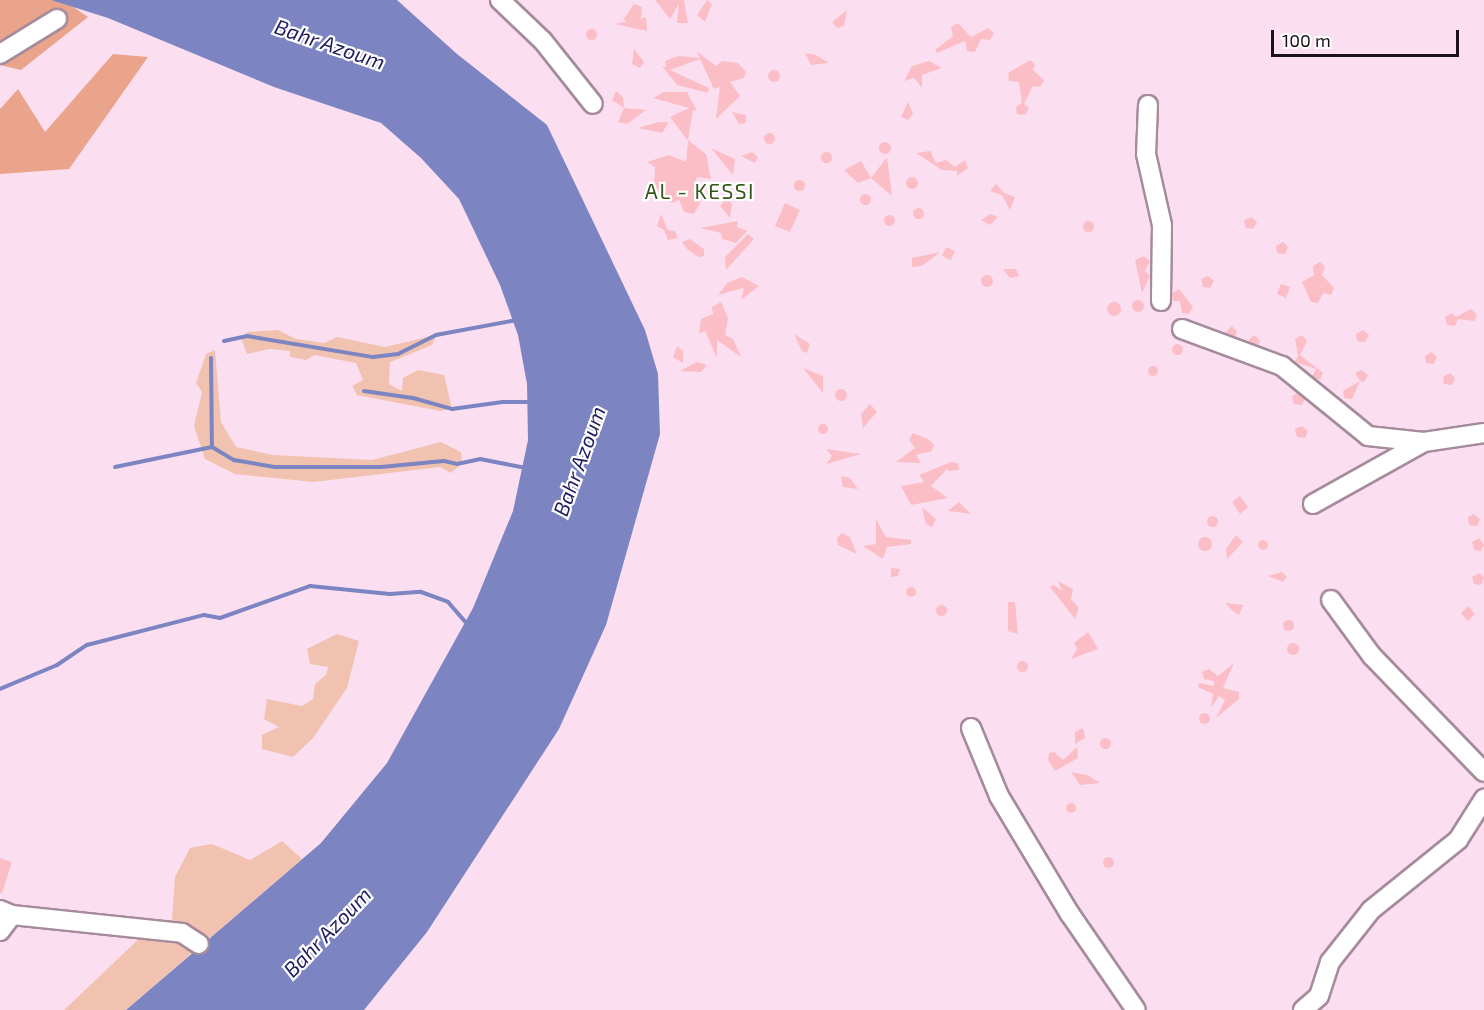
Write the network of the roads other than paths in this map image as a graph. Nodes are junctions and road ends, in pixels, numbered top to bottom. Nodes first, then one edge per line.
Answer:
1 (500, 0) edge
2 (57, 20) dead end
3 (0, 54) edge
4 (594, 104) dead end
5 (1148, 105) dead end
6 (1161, 301) dead end
7 (1182, 329) dead end
8 (1484, 433) edge
9 (1424, 442) junction
10 (1313, 504) dead end
11 (1330, 600) dead end
12 (970, 728) dead end
13 (1484, 772) edge
14 (1484, 799) edge
15 (6, 912) edge
16 (0, 931) edge
17 (199, 944) dead end
18 (1136, 1010) edge
19 (1303, 1010) edge

1 - 4 street
2 - 3 street
5 - 6 street
7 - 9 street
8 - 9 street
9 - 10 street
11 - 13 street
12 - 18 street
14 - 19 street
15 - 16 street
15 - 17 street

